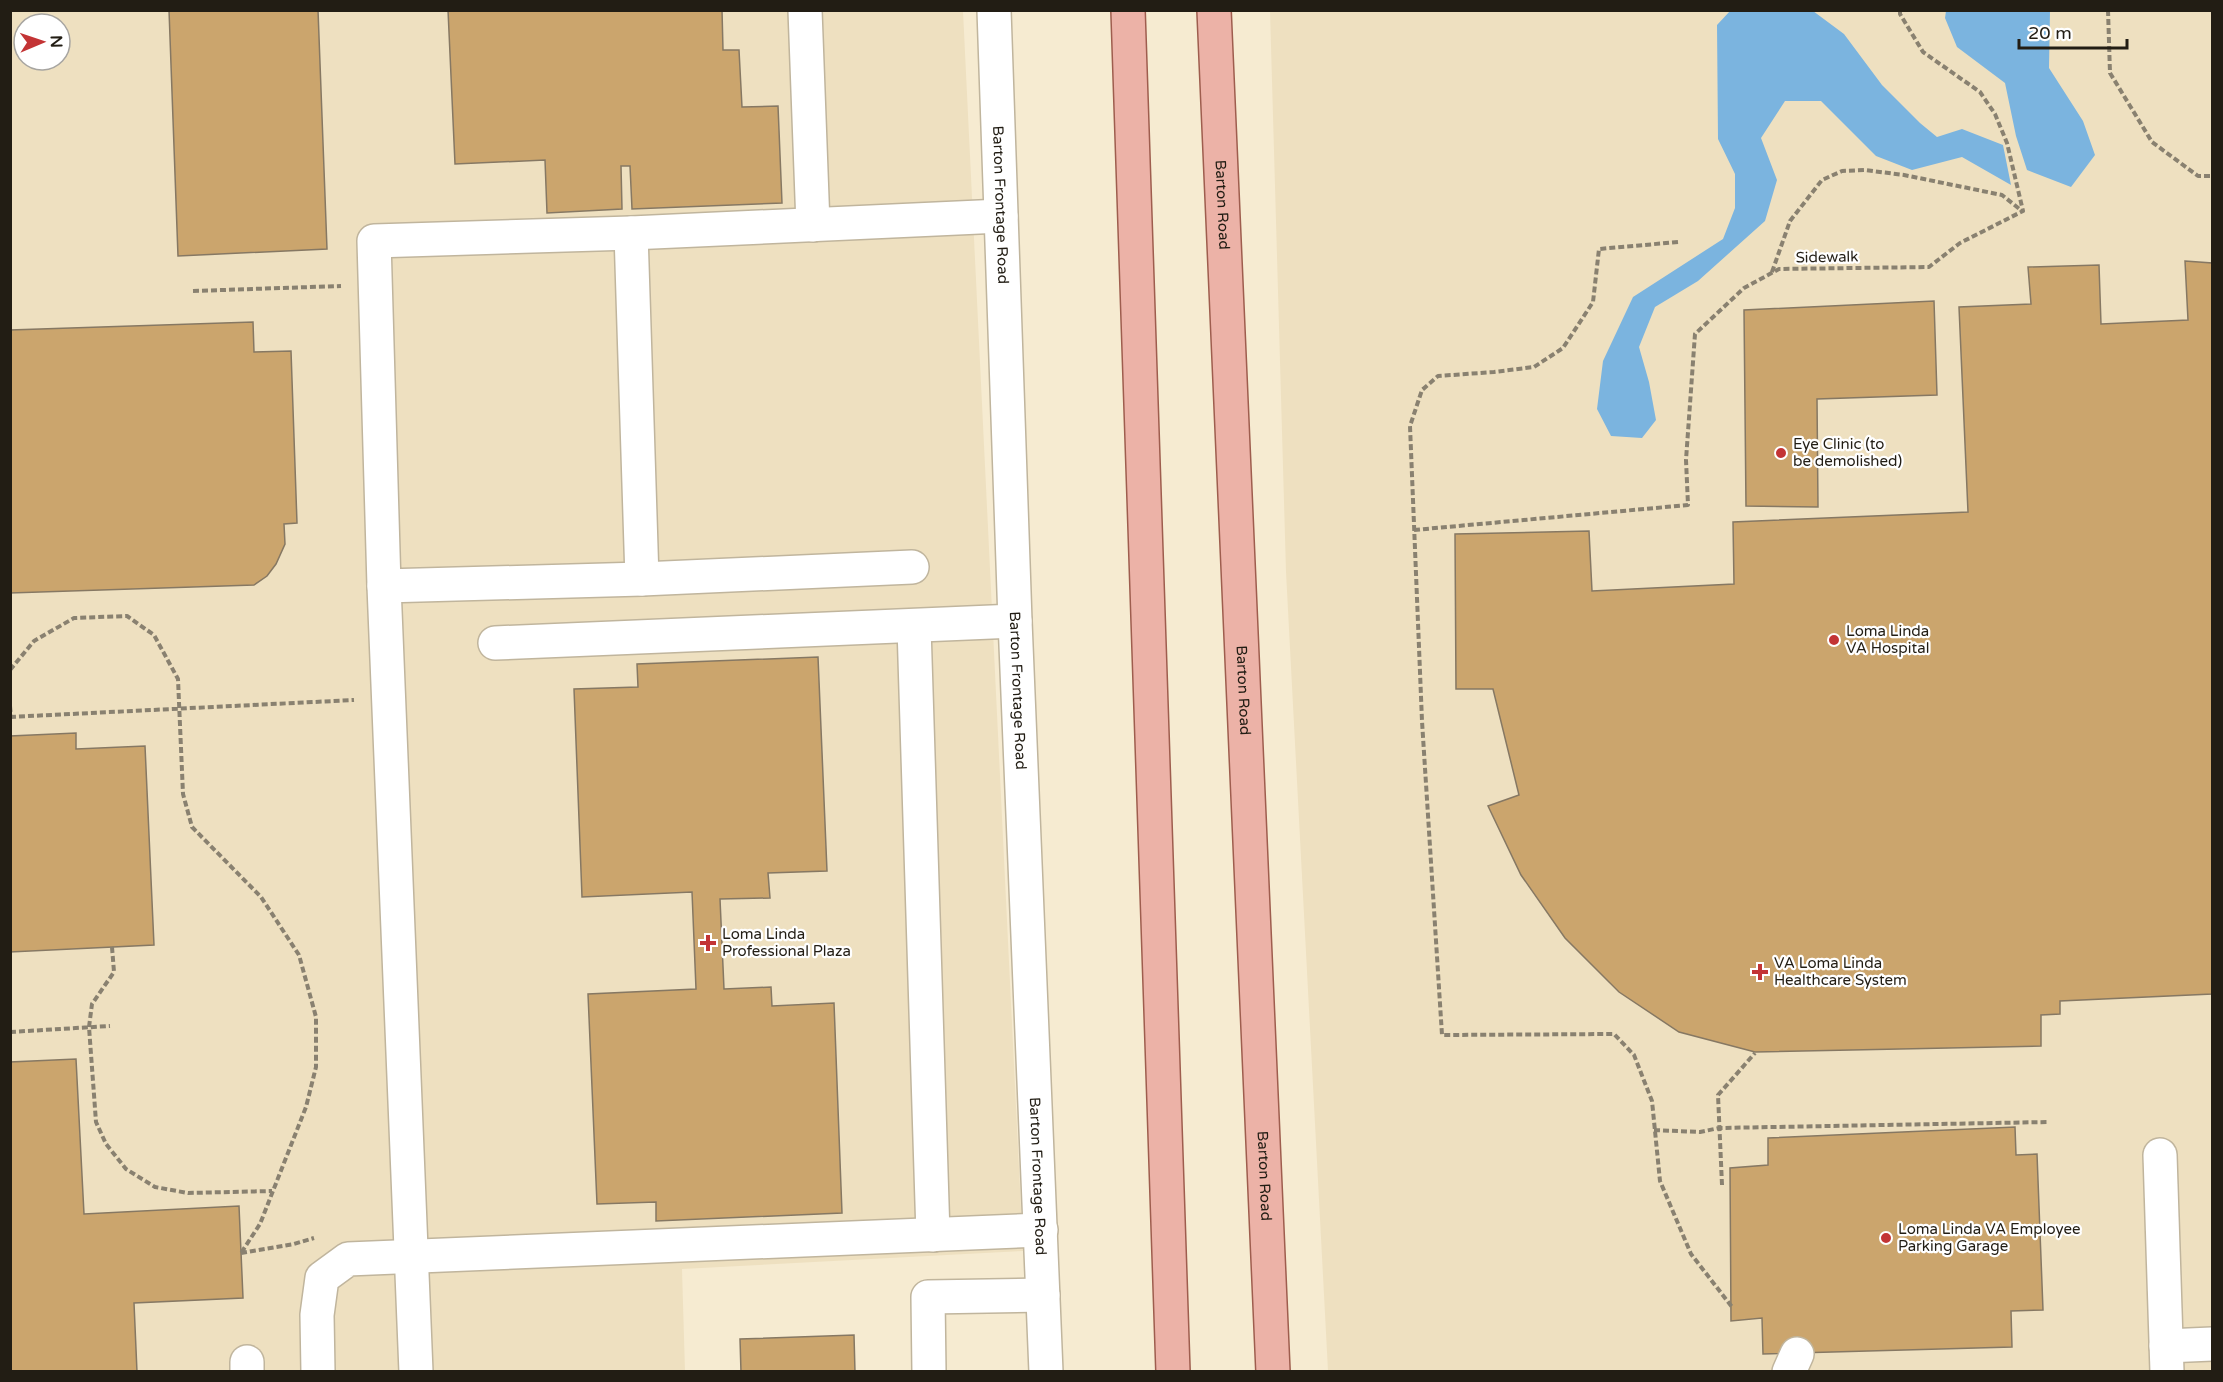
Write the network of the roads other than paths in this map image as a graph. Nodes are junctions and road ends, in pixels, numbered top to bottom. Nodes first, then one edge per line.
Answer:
1 (805, 10) edge
2 (994, 10) edge
3 (1128, 10) edge
4 (1214, 10) edge
5 (1000, 216) junction
6 (813, 225) junction
7 (631, 233) junction
8 (912, 567) dead end
9 (642, 579) junction
10 (384, 586) junction
11 (1015, 621) junction
12 (914, 627) junction
13 (495, 642) dead end
14 (2160, 1155) dead end
15 (1041, 1230) junction
16 (933, 1234) junction
17 (412, 1256) junction
18 (1043, 1295) junction
19 (2212, 1344) edge
20 (2167, 1359) edge
21 (318, 1371) edge
22 (416, 1371) edge
23 (929, 1371) edge
24 (1046, 1371) edge
25 (1173, 1371) edge
26 (1273, 1371) edge

1 - 6 street
2 - 5 street, Barton Frontage Road
3 - 25 main road
4 - 26 main road, Barton Road
5 - 6 street
5 - 11 street, Barton Frontage Road
6 - 7 street
7 - 9 street
7 - 10 street
8 - 9 street
9 - 10 street
10 - 17 street
11 - 12 street
11 - 15 street, Barton Frontage Road
12 - 13 street
12 - 16 street
14 - 20 street
15 - 16 street
15 - 18 street, Barton Frontage Road
16 - 17 street
17 - 21 street
17 - 22 street
18 - 23 street
18 - 24 street, Barton Frontage Road
19 - 20 street

